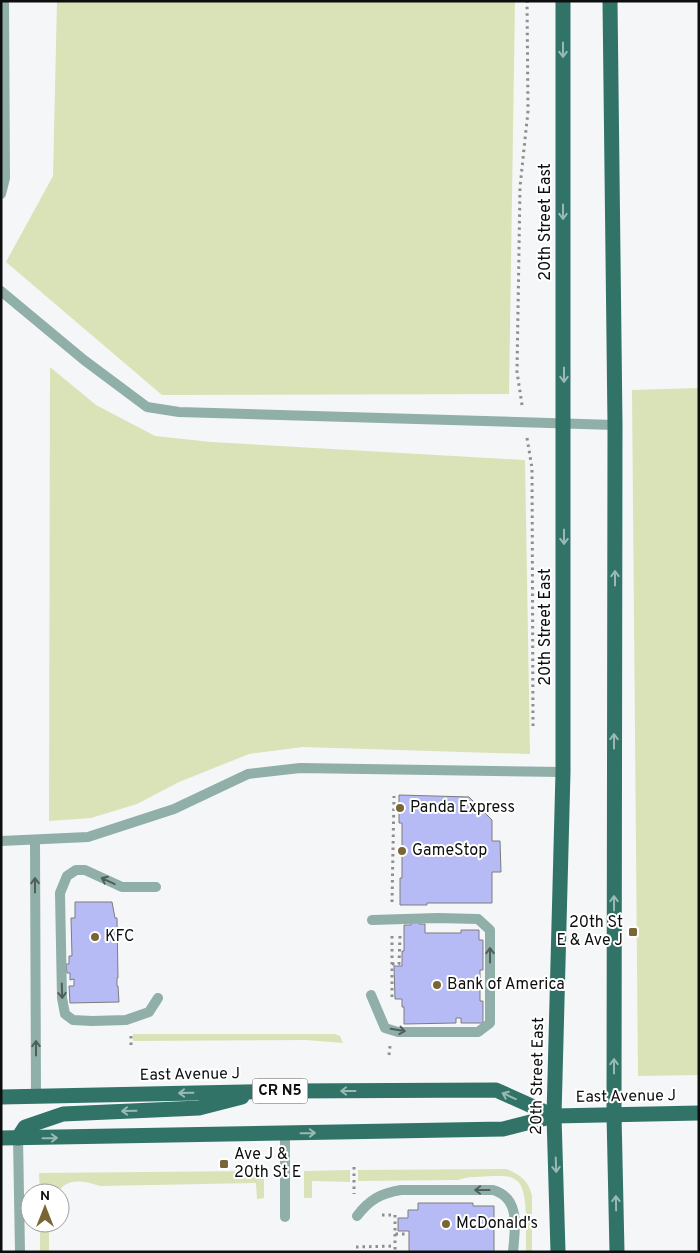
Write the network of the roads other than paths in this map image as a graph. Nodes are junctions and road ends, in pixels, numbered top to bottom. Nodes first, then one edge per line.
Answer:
1 (4, 1) edge
2 (563, 1) edge
3 (610, 1) edge
4 (1, 194) edge
5 (1, 291) edge
6 (564, 423) junction
7 (615, 425) junction
8 (562, 772) junction
9 (34, 840) junction
10 (1, 841) edge
11 (156, 887) dead end
12 (372, 920) dead end
13 (371, 995) dead end
14 (158, 998) dead end
15 (262, 1091) junction
16 (36, 1096) junction
17 (2, 1098) edge
18 (699, 1112) edge
19 (614, 1114) junction
20 (554, 1116) junction
21 (285, 1134) junction
22 (1, 1138) edge
23 (18, 1138) junction
24 (357, 1216) dead end
25 (285, 1217) dead end
26 (20, 1252) edge
27 (513, 1252) edge
28 (558, 1252) edge
29 (617, 1252) edge

1 - 4 lane
2 -> 6 main road, 20th Street East
3 - 7 main road
5 - 6 lane
6 - 7 lane
6 -> 8 main road, 20th Street East
19 -> 7 main road
8 - 9 lane
8 - 20 main road, 20th Street East
9 - 10 lane
16 -> 9 lane
11 -> 14 lane
13 -> 12 lane
15 -> 16 main road, East Avenue J / CR N5
20 -> 15 main road, East Avenue J / CR N5
15 -> 23 main road
16 - 17 main road, East Avenue J / CR N5
18 - 19 main road, East Avenue J / CR N5
19 - 20 main road, East Avenue J / CR N5
29 -> 19 main road
21 -> 20 main road, East Avenue J / CR N5
20 -> 28 main road, 20th Street East
23 -> 21 main road, East Avenue J / CR N5
21 - 25 lane
22 - 23 main road, East Avenue J / CR N5
23 - 26 lane
27 -> 24 lane

